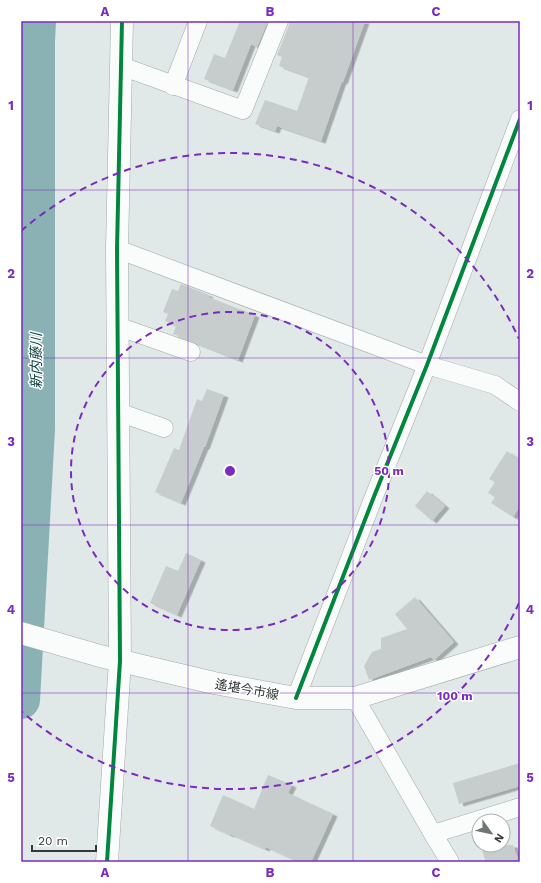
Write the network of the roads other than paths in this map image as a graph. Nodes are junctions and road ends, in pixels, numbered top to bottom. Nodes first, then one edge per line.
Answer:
1 (122, 21) edge
2 (198, 21) edge
3 (279, 21) edge
4 (121, 66) junction
5 (173, 86) junction
6 (520, 119) edge
7 (117, 249) junction
8 (117, 326) junction
9 (191, 352) dead end
10 (426, 365) junction
11 (520, 402) edge
12 (118, 412) junction
13 (164, 428) dead end
14 (21, 634) edge
15 (520, 647) edge
16 (110, 658) junction
17 (296, 698) junction
18 (355, 698) junction
19 (520, 807) edge
20 (433, 834) junction
21 (107, 862) edge
22 (450, 862) edge

1 - 4 street
2 - 5 street
3 - 5 street
4 - 5 street
4 - 7 street
6 - 10 street
7 - 8 street
7 - 10 street
8 - 9 street
8 - 12 street
10 - 11 street
10 - 17 street
12 - 13 street
12 - 16 street
14 - 16 street, 遙堪今市線
15 - 18 street, 遙堪今市線
16 - 17 street, 遙堪今市線
16 - 21 street
17 - 18 street, 遙堪今市線
18 - 20 street
19 - 20 street
20 - 22 street

